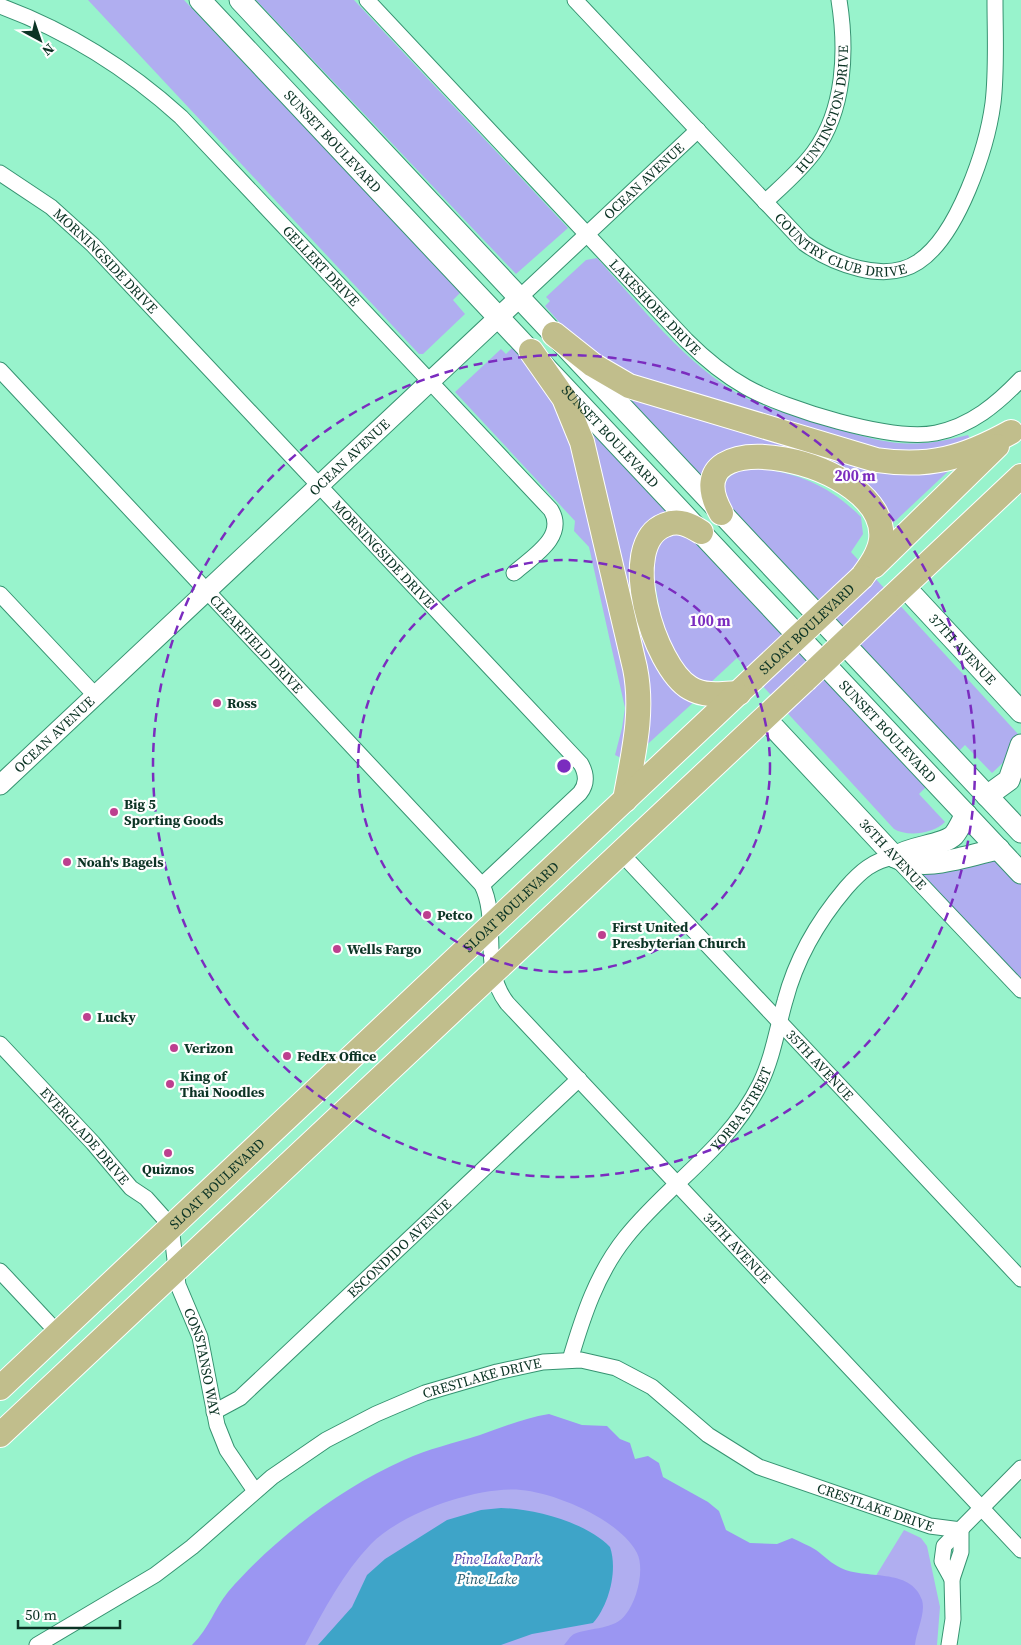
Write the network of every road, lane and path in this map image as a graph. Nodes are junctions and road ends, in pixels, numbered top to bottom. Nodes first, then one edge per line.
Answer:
1 (240, 0) edge
2 (367, 0) edge
3 (575, 0) edge
4 (839, 0) edge
5 (995, 0) edge
6 (203, 2) edge
7 (0, 6) edge
8 (698, 130) junction
9 (0, 173) edge
10 (765, 202) junction
11 (587, 234) junction
12 (519, 298) junction
13 (499, 317) junction
14 (554, 334) junction
15 (531, 351) junction
16 (1, 374) edge
17 (1021, 379) edge
18 (430, 381) junction
19 (1016, 427) edge
20 (1021, 476) edge
21 (319, 486) junction
22 (721, 513) junction
23 (701, 532) junction
24 (514, 573) dead end
25 (862, 577) junction
26 (207, 591) junction
27 (0, 594) edge
28 (895, 594) junction
29 (746, 685) junction
30 (95, 695) junction
31 (771, 711) junction
32 (1021, 712) edge
33 (1021, 745) edge
34 (0, 785) edge
35 (987, 796) junction
36 (625, 800) junction
37 (966, 814) junction
38 (1020, 827) edge
39 (999, 849) junction
40 (620, 852) junction
41 (895, 856) junction
42 (1021, 873) edge
43 (482, 885) junction
44 (489, 927) junction
45 (493, 972) junction
46 (1021, 990) edge
47 (780, 1022) junction
48 (0, 1044) edge
49 (579, 1079) junction
50 (678, 1184) junction
51 (171, 1226) junction
52 (176, 1270) junction
53 (0, 1272) edge
54 (1021, 1280) edge
55 (58, 1333) junction
56 (570, 1360) junction
57 (0, 1388) edge
58 (214, 1412) junction
59 (0, 1435) edge
60 (1021, 1468) edge
61 (255, 1491) junction
62 (982, 1508) junction
63 (961, 1530) junction
64 (1021, 1550) edge
65 (37, 1645) edge
66 (949, 1645) edge

1 - 12 main road, SUNSET BOULEVARD
2 - 11 street, LAKESHORE DRIVE
3 - 8 street, COUNTRY CLUB DRIVE
4 - 10 street, HUNTINGTON DRIVE
5 - 10 street, COUNTRY CLUB DRIVE
6 - 13 main road, SUNSET BOULEVARD
7 - 18 street, GELLERT DRIVE
8 - 10 street, COUNTRY CLUB DRIVE
8 - 11 street, OCEAN AVENUE
9 - 21 street, MORNINGSIDE DRIVE
11 - 12 street, OCEAN AVENUE
11 - 17 street, LAKESHORE DRIVE
12 - 13 street, OCEAN AVENUE
12 - 14 main road, SUNSET BOULEVARD
13 - 15 main road, SUNSET BOULEVARD
13 - 18 street, OCEAN AVENUE
14 - 19 main road
14 - 22 main road, SUNSET BOULEVARD
15 - 23 main road, SUNSET BOULEVARD
15 - 36 main road
16 - 26 street, CLEARFIELD DRIVE
18 - 21 street, OCEAN AVENUE
18 - 24 street, GELLERT DRIVE
19 - 25 main road, SLOAT BOULEVARD
20 - 28 main road
21 - 26 street, OCEAN AVENUE
21 - 43 street, MORNINGSIDE DRIVE
22 - 25 main road
22 - 35 main road, SUNSET BOULEVARD
23 - 29 main road
23 - 37 main road, SUNSET BOULEVARD
25 - 29 main road, SLOAT BOULEVARD, bridge
26 - 30 street, OCEAN AVENUE
26 - 43 street, CLEARFIELD DRIVE
27 - 30 street
28 - 31 main road, bridge
28 - 32 main road, 37TH AVENUE
29 - 36 main road, SLOAT BOULEVARD
30 - 34 street, OCEAN AVENUE
31 - 40 main road
31 - 41 main road, 36TH AVENUE
33 - 35 main road
35 - 38 main road, SUNSET BOULEVARD
36 - 44 main road, SLOAT BOULEVARD
37 - 39 main road, SUNSET BOULEVARD
37 - 41 main road
39 - 41 main road
39 - 42 main road, SUNSET BOULEVARD
40 - 45 main road
40 - 47 street, 35TH AVENUE
41 - 46 street, 36TH AVENUE
41 - 47 street, YORBA STREET
43 - 44 street, CLEARFIELD DRIVE
44 - 45 street, 34TH AVENUE
44 - 51 main road, SLOAT BOULEVARD
45 - 49 street, 34TH AVENUE
45 - 52 main road
47 - 50 street, YORBA STREET
47 - 54 street, 35TH AVENUE
48 - 51 street, EVERGLADE DRIVE
49 - 50 street, 34TH AVENUE
49 - 58 street, ESCONDIDO AVENUE
50 - 56 street, YORBA STREET
50 - 62 street, 34TH AVENUE
51 - 52 street, CONSTANSO WAY
51 - 55 main road, SLOAT BOULEVARD
52 - 58 street, CONSTANSO WAY
52 - 59 main road
53 - 55 street
55 - 57 main road, SLOAT BOULEVARD
56 - 61 street, CRESTLAKE DRIVE
56 - 63 street, CRESTLAKE DRIVE
58 - 61 street, CONSTANSO WAY
60 - 62 street
61 - 65 street, CRESTLAKE DRIVE
62 - 63 street
62 - 64 street, 34TH AVENUE
63 - 66 street

